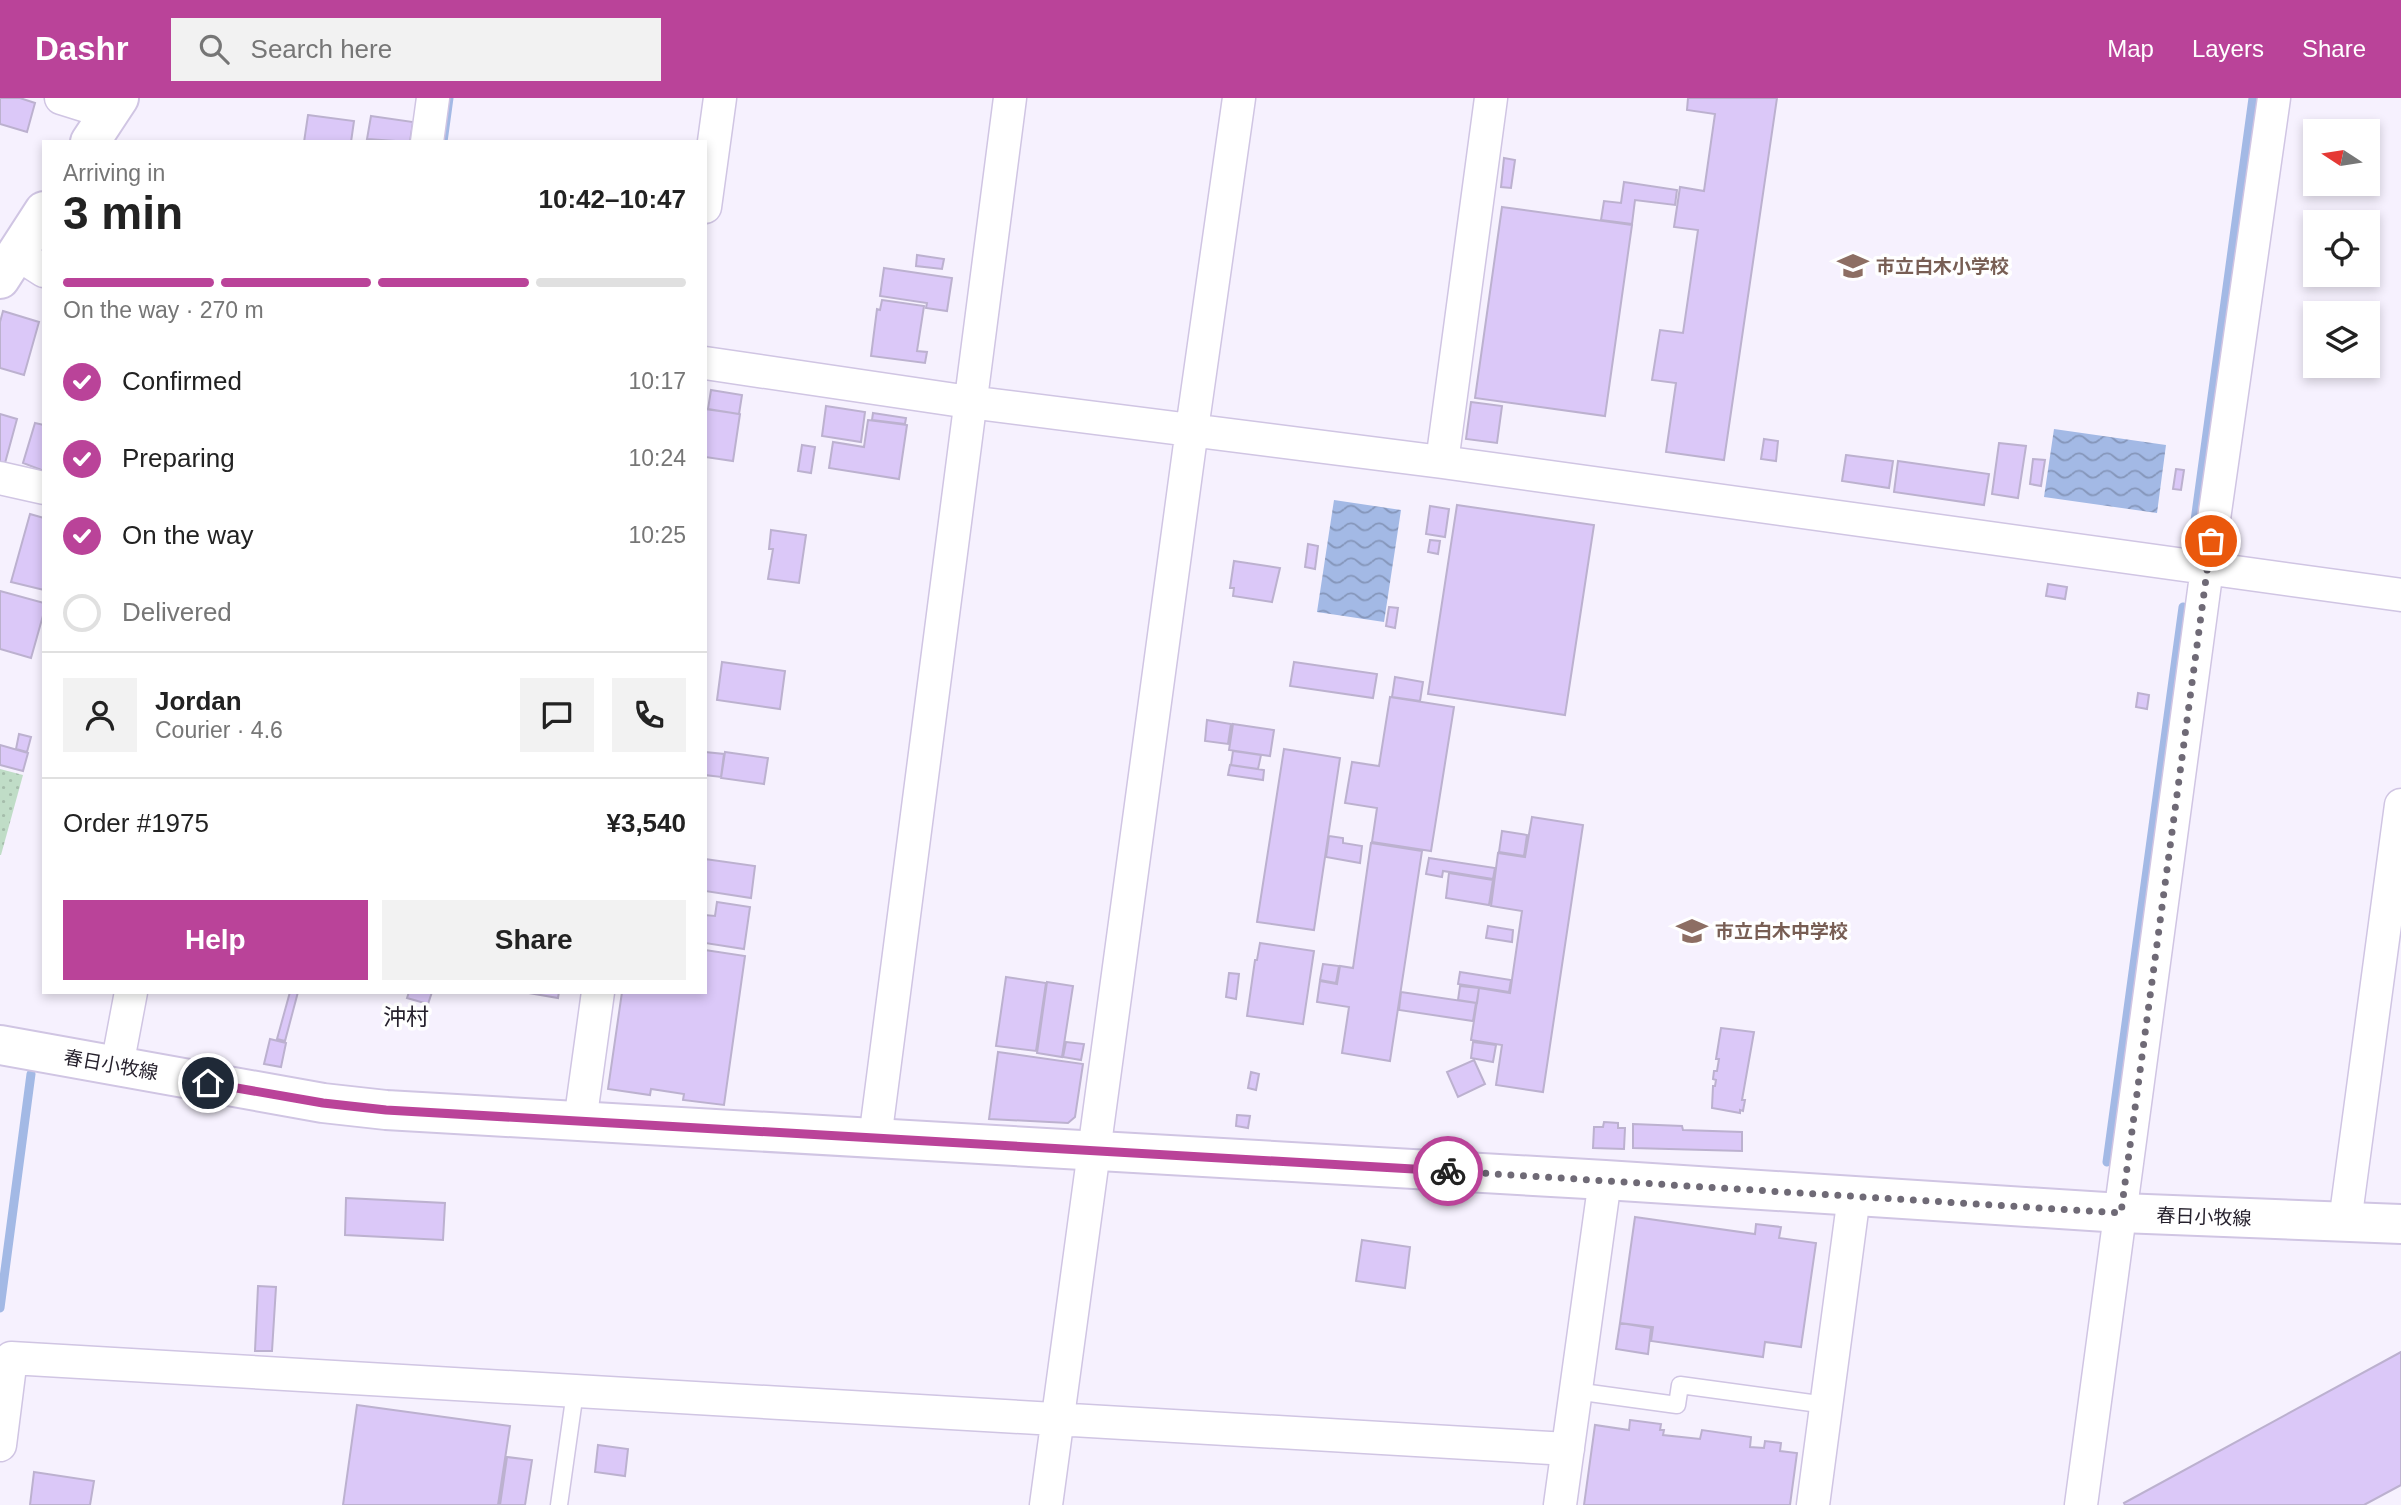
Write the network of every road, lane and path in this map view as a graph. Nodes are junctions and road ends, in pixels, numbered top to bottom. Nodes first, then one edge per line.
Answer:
1 (61, 98) edge
2 (433, 98) edge
3 (720, 98) edge
4 (1010, 98) edge
5 (1239, 98) edge
6 (1491, 98) edge
7 (2274, 98) edge
8 (106, 117) edge
9 (427, 140) edge
10 (707, 192) edge
11 (42, 216) edge
12 (20, 268) edge
13 (707, 363) edge
14 (969, 402) junction
15 (1192, 429) junction
16 (1442, 462) junction
17 (0, 478) edge
18 (42, 488) edge
19 (2207, 568) junction
20 (2401, 595) edge
21 (2401, 805) edge
22 (131, 994) edge
23 (598, 994) edge
24 (0, 1045) edge
25 (117, 1066) junction
26 (580, 1122) junction
27 (875, 1139) junction
28 (1094, 1151) junction
29 (1605, 1180) junction
30 (1854, 1196) junction
31 (2121, 1213) junction
32 (2344, 1222) junction
33 (2401, 1224) edge
34 (1575, 1391) junction
35 (575, 1392) junction
36 (1826, 1405) junction
37 (1058, 1420) junction
38 (0, 1446) edge
39 (1568, 1449) junction
40 (559, 1505) edge
41 (1046, 1505) edge
42 (1560, 1505) edge
43 (1813, 1505) edge
44 (2081, 1505) edge

1 - 8 street
2 - 9 street
3 - 10 street
4 - 14 street
5 - 15 street
6 - 16 street
7 - 19 street
11 - 12 main road
13 - 14 street
14 - 15 street
14 - 27 street
15 - 16 street
15 - 28 street
16 - 19 street
17 - 18 street
19 - 20 street
19 - 31 street
21 - 32 street
22 - 25 street
23 - 26 street
24 - 25 main road, 春日小牧線
25 - 26 main road, 春日小牧線
26 - 27 main road, 春日小牧線
27 - 28 main road, 春日小牧線
28 - 29 main road, 春日小牧線
28 - 37 street
29 - 30 main road, 春日小牧線
29 - 34 street
30 - 31 main road, 春日小牧線
30 - 36 street
31 - 32 main road, 春日小牧線
31 - 44 street
32 - 33 main road, 春日小牧線
34 - 36 lane
34 - 39 street
35 - 37 street
35 - 38 street
35 - 40 lane
36 - 43 street
37 - 39 street
37 - 41 street
39 - 42 street

